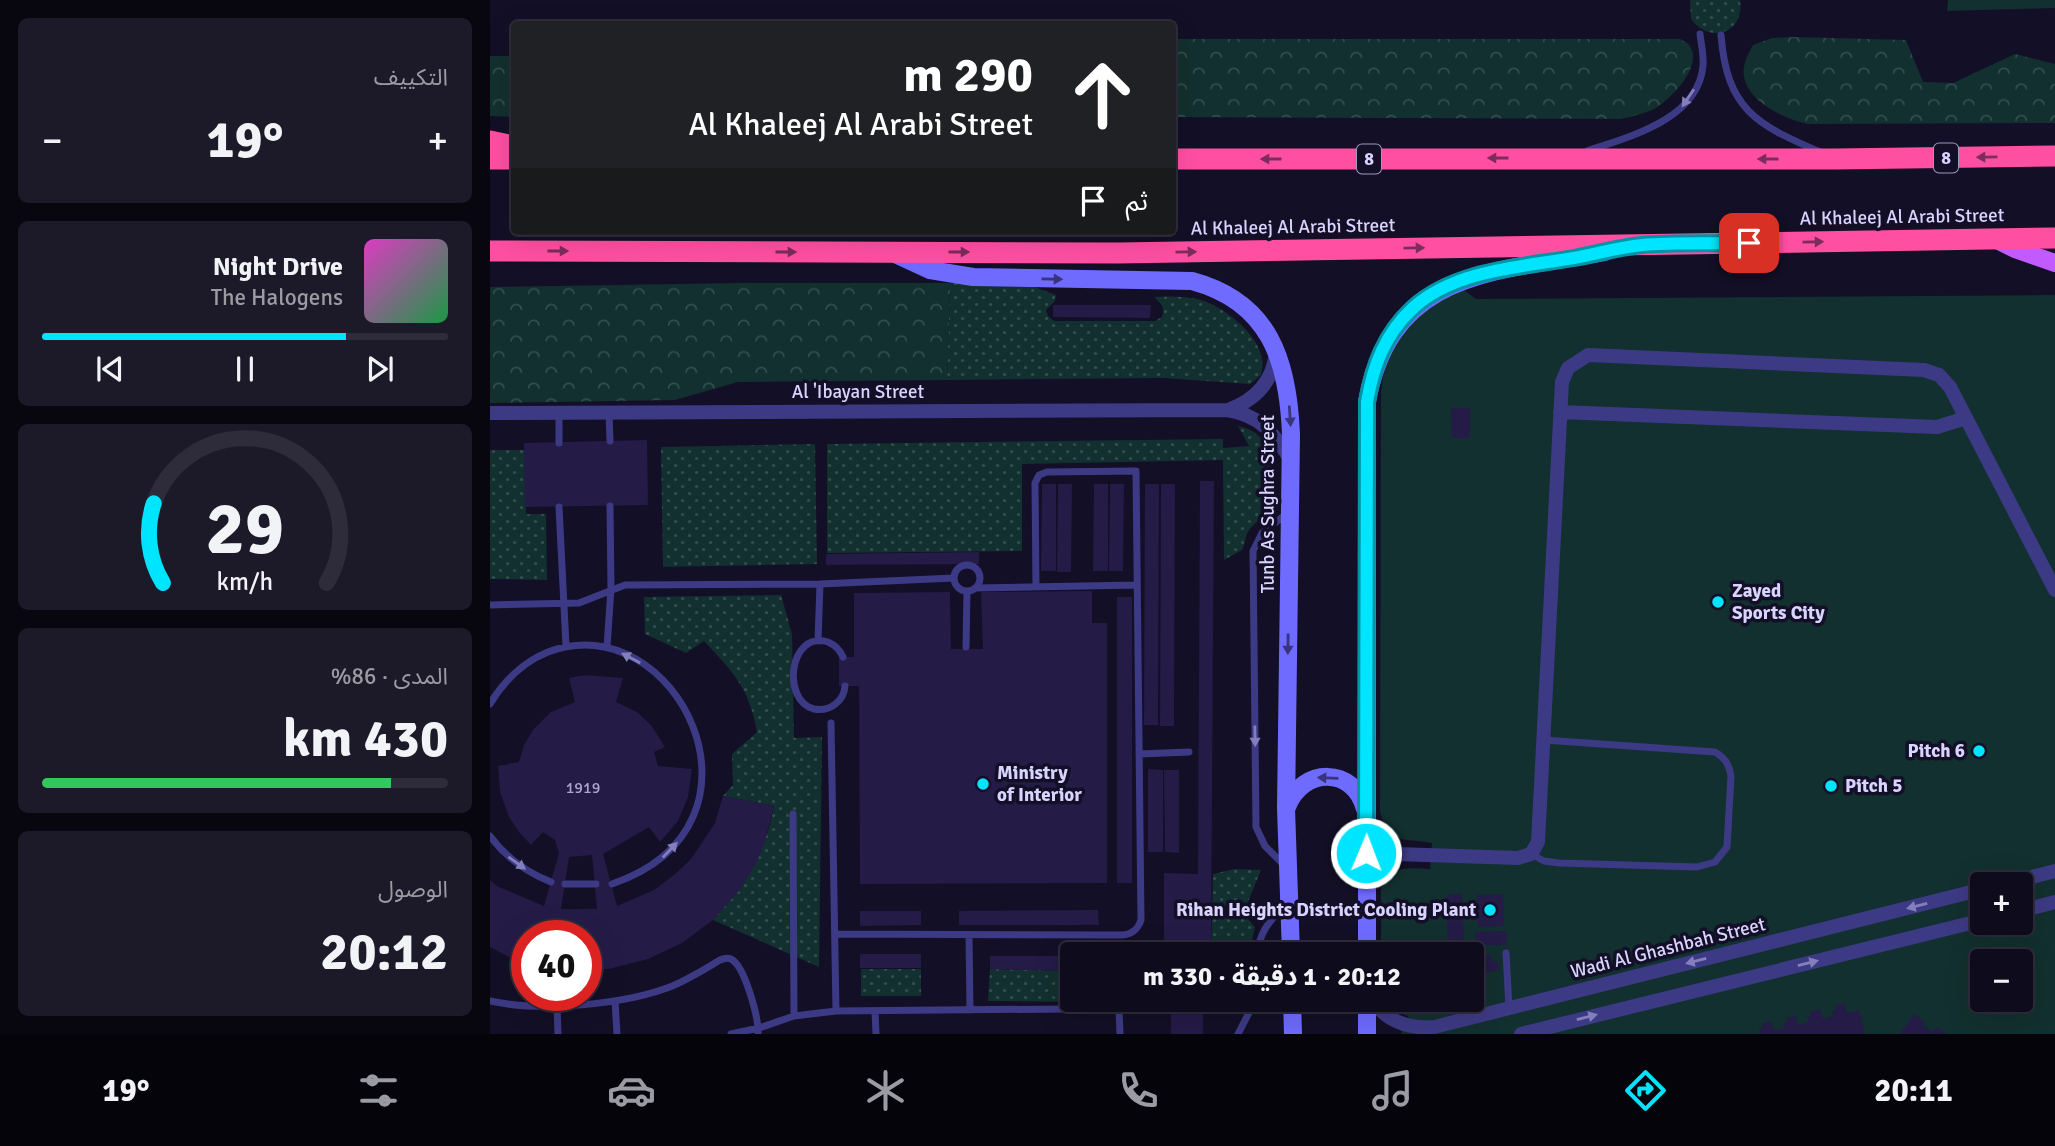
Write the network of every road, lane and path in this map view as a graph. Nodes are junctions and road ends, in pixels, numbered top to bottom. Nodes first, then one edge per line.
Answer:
1 (1700, 34) dead end
2 (1721, 36) dead end
3 (490, 141) edge
4 (511, 145) edge
5 (2055, 156) edge
6 (1566, 158) junction
7 (490, 159) edge
8 (511, 159) edge
9 (1176, 159) edge
10 (1836, 159) junction
11 (1992, 238) junction
12 (2055, 238) edge
13 (1641, 245) junction
14 (490, 251) edge
15 (891, 252) junction
16 (2055, 263) edge
17 (1276, 350) junction
18 (1227, 411) junction
19 (559, 412) junction
20 (609, 412) junction
21 (1560, 412) junction
22 (490, 413) edge
23 (1966, 418) junction
24 (610, 441) dead end
25 (559, 443) dead end
26 (1290, 459) junction
27 (610, 506) dead end
28 (559, 507) dead end
29 (1290, 512) junction
30 (954, 578) junction
31 (820, 584) junction
32 (1138, 585) junction
33 (976, 587) junction
34 (1037, 587) junction
35 (611, 588) junction
36 (2055, 590) edge
37 (967, 591) junction
38 (562, 604) junction
39 (490, 605) edge
40 (818, 641) junction
41 (566, 646) junction
42 (607, 647) junction
43 (966, 647) dead end
44 (843, 657) dead end
45 (845, 686) dead end
46 (490, 705) edge
47 (831, 723) dead end
48 (1544, 740) junction
49 (1189, 752) dead end
50 (1139, 754) junction
51 (1286, 808) junction
52 (1366, 812) junction
53 (793, 814) dead end
54 (490, 836) edge
55 (1366, 853) junction
56 (1531, 853) junction
57 (1289, 871) junction
58 (2055, 871) edge
59 (2033, 877) edge
60 (551, 881) dead end
61 (565, 884) dead end
62 (596, 884) dead end
63 (611, 884) dead end
64 (1970, 893) edge
65 (1290, 897) junction
66 (2055, 902) edge
67 (2033, 908) edge
68 (1970, 923) edge
69 (835, 934) junction
70 (970, 935) junction
71 (1259, 942) edge
72 (1291, 942) edge
73 (1367, 942) edge
74 (1506, 953) dead end
75 (490, 1001) edge
76 (615, 1001) junction
77 (602, 1002) edge
78 (511, 1004) edge
79 (1509, 1008) junction
80 (1060, 1009) edge
81 (970, 1010) junction
82 (557, 1011) edge
83 (836, 1011) junction
84 (876, 1011) junction
85 (1119, 1012) edge
86 (1249, 1012) edge
87 (1292, 1012) edge
88 (1368, 1012) edge
89 (1382, 1012) edge
90 (794, 1016) junction
91 (1554, 1030) edge
92 (758, 1031) edge
93 (1530, 1033) edge
94 (558, 1034) edge
95 (617, 1034) edge
96 (731, 1034) edge
97 (876, 1034) edge
98 (1120, 1034) edge
99 (1238, 1034) edge
100 (1293, 1034) edge
101 (1367, 1034) edge

1 -> 6 lane
2 - 10 lane
3 - 4 highway
5 -> 10 highway, 8
6 -> 9 highway, 8
10 -> 6 highway, 8
7 - 8 highway
11 - 12 highway, Al Khaleej Al Arabi Street
13 -> 11 highway, Al Khaleej Al Arabi Street
11 - 16 main road
15 -> 13 highway, Al Khaleej Al Arabi Street
13 - 52 street
14 -> 15 highway, Al Khaleej Al Arabi Street
15 -> 17 street, Tunb As Sughra Street
17 - 18 street
17 -> 26 street, Tunb As Sughra Street
18 - 20 street, Al 'Ibayan Street
18 - 26 street, Al 'Ibayan Street
19 - 20 street, Al 'Ibayan Street
19 - 22 street, Al 'Ibayan Street
19 - 25 lane
20 - 24 lane
21 - 23 street
21 - 23 street
21 - 48 street
23 - 36 street
26 - 29 street, Tunb As Sughra Street
27 - 35 lane
28 - 38 lane
29 -> 51 street, Tunb As Sughra Street
29 -> 57 lane
30 - 31 lane
30 - 33 lane
30 - 37 lane
31 - 35 lane
31 - 40 lane
32 - 34 lane
32 - 34 lane
32 - 50 lane
33 - 34 lane
33 - 37 lane
35 - 38 lane
35 - 42 lane
37 - 43 lane
38 - 39 lane
38 - 41 lane
40 - 44 lane
40 - 45 lane
41 - 42 lane
41 - 46 lane
63 -> 42 lane
47 - 69 lane
48 - 56 street
48 - 56 lane
49 - 50 lane
50 - 70 lane
52 -> 51 street
51 - 57 street, Tunb As Sughra Street
52 - 55 street
53 - 90 lane
54 -> 60 lane
55 - 56 street
55 - 73 street
57 - 65 street, Tunb As Sughra Street
58 - 59 street
61 - 62 lane
64 -> 79 street, Wadi Al Ghashbah Street
65 - 71 lane
65 - 72 street, Tunb As Sughra Street
66 - 67 street
91 -> 68 street
69 - 70 lane
69 - 83 lane
70 - 81 lane
74 - 79 lane
75 - 78 lane
76 - 77 lane
76 - 92 lane
76 - 95 lane
79 - 89 street, Wadi Al Ghashbah Street
80 - 81 lane
81 - 84 lane
82 - 94 lane
83 - 84 lane
83 - 90 lane
84 - 97 lane
85 - 98 lane
86 - 99 lane
87 - 100 street
88 - 101 street
90 - 92 lane
91 - 93 street
92 - 96 lane

